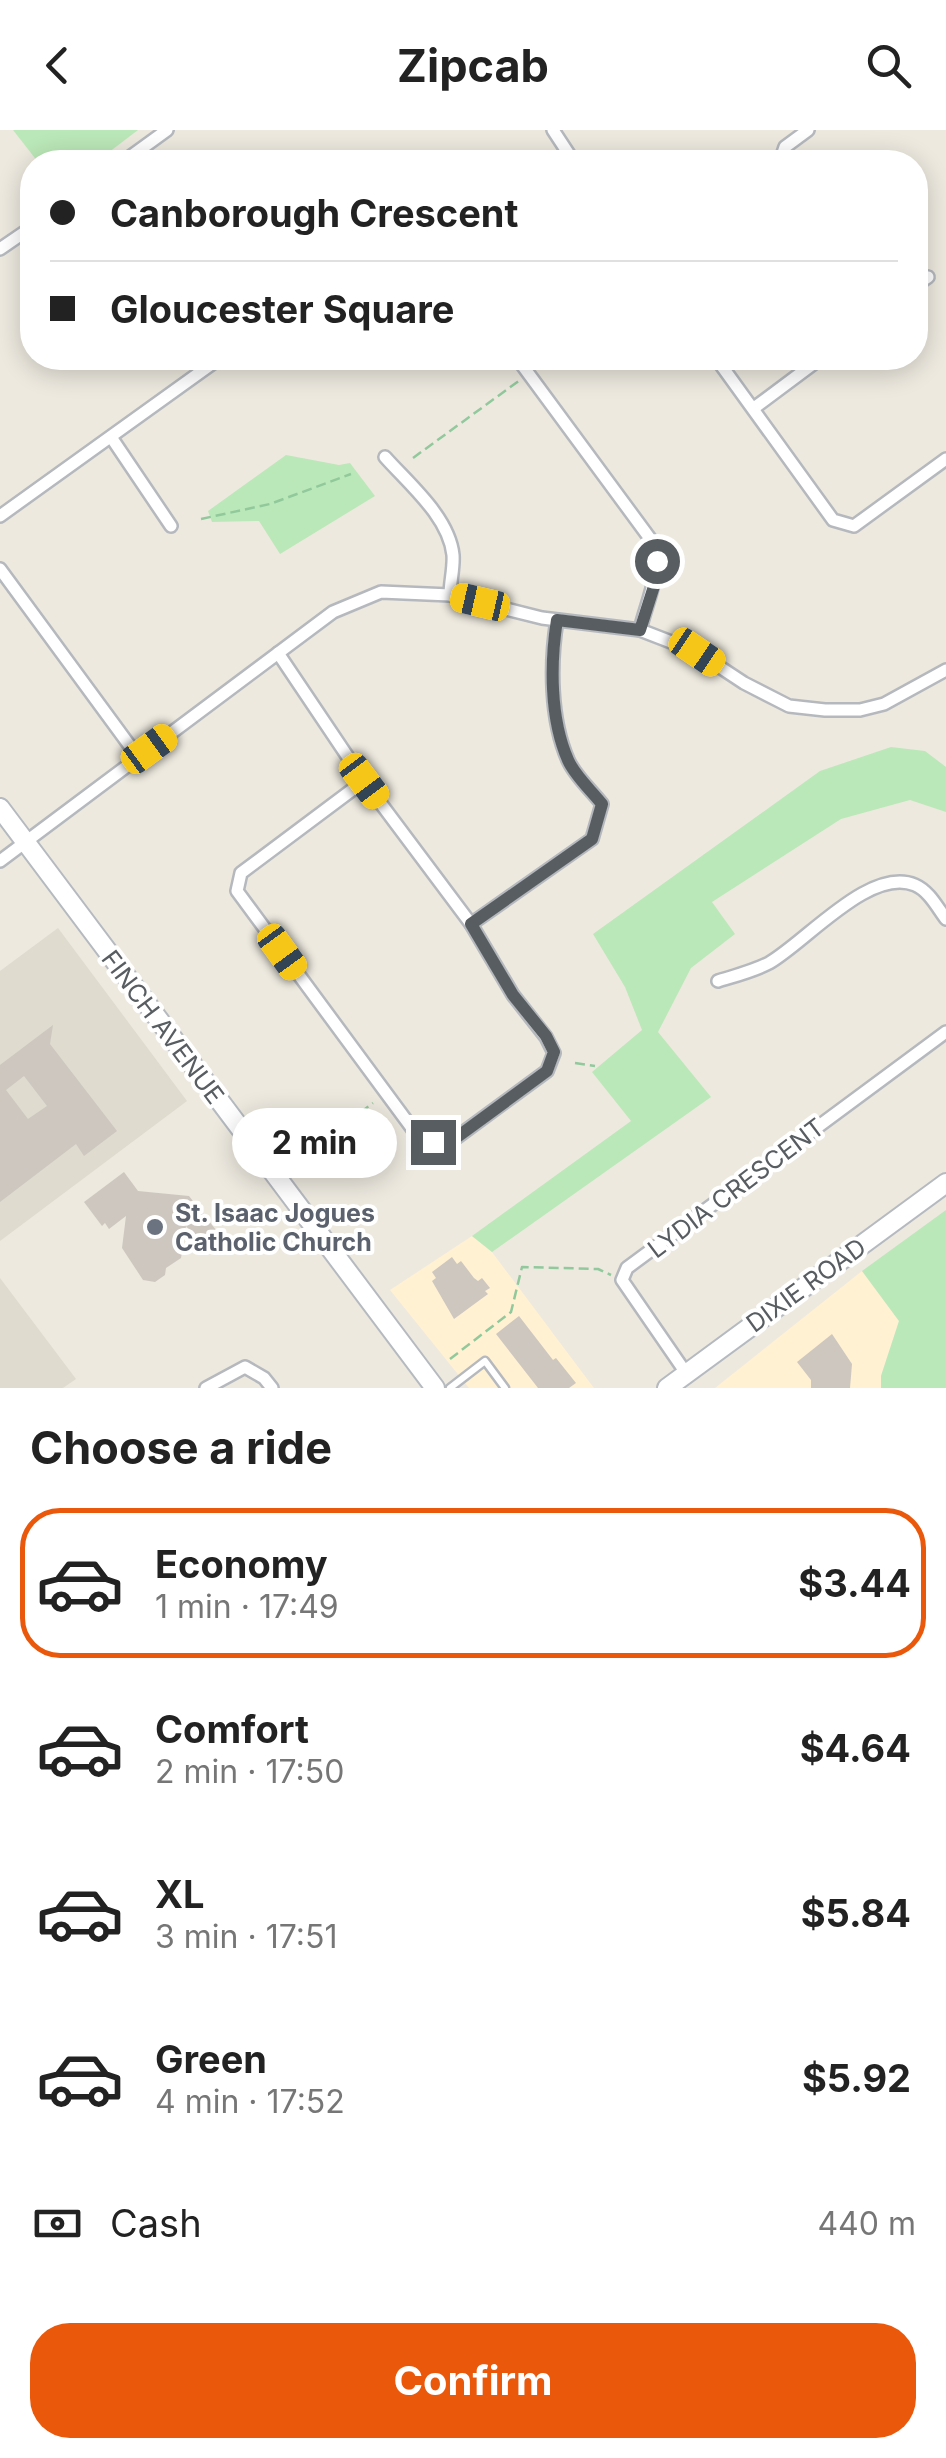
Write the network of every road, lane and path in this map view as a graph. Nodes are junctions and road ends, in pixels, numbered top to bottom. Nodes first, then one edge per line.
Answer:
1 (167, 130) edge
2 (808, 130) edge
3 (140, 150) edge
4 (784, 150) edge
5 (203, 370) edge
6 (527, 370) edge
7 (725, 370) edge
8 (805, 370) edge
9 (529, 373) junction
10 (754, 408) junction
11 (112, 436) junction
12 (385, 457) dead end
13 (413, 458) dead end
14 (946, 459) edge
15 (351, 474) dead end
16 (0, 516) edge
17 (202, 520) dead end
18 (171, 526) dead end
19 (0, 569) edge
20 (450, 595) junction
21 (557, 620) junction
22 (640, 630) junction
23 (278, 653) junction
24 (946, 670) edge
25 (138, 757) junction
26 (364, 781) junction
27 (0, 808) edge
28 (24, 842) junction
29 (0, 861) edge
30 (946, 919) edge
31 (471, 924) junction
32 (718, 981) dead end
33 (946, 1032) edge
34 (575, 1063) dead end
35 (595, 1066) dead end
36 (373, 1103) dead end
37 (946, 1182) edge
38 (282, 1183) junction
39 (622, 1280) junction
40 (450, 1359) dead end
41 (686, 1373) junction
42 (206, 1388) edge
43 (272, 1388) edge
44 (436, 1388) edge
45 (450, 1388) edge
46 (505, 1388) edge
47 (667, 1388) edge

1 - 3 street
2 - 4 street
5 - 11 street
6 - 9 street
7 - 10 street
8 - 10 street
9 - 13 path
9 - 22 street
10 - 14 street
11 - 16 street
11 - 18 street
12 - 20 street
15 - 17 path
19 - 25 street
20 - 21 street
20 - 23 street
21 - 22 street
21 - 31 street
22 - 24 street
23 - 25 street
23 - 26 street
25 - 28 street
26 - 31 street
26 - 31 street
27 - 28 main road, FINCH AVENUE
28 - 29 street
28 - 38 main road, FINCH AVENUE
30 - 32 street
33 - 39 street, LYDIA CRESCENT
34 - 35 path
36 - 38 path
37 - 41 main road, DIXIE ROAD
38 - 44 main road, FINCH AVENUE
39 - 40 path
39 - 41 street
41 - 47 main road, DIXIE ROAD
42 - 43 street
45 - 46 lane

